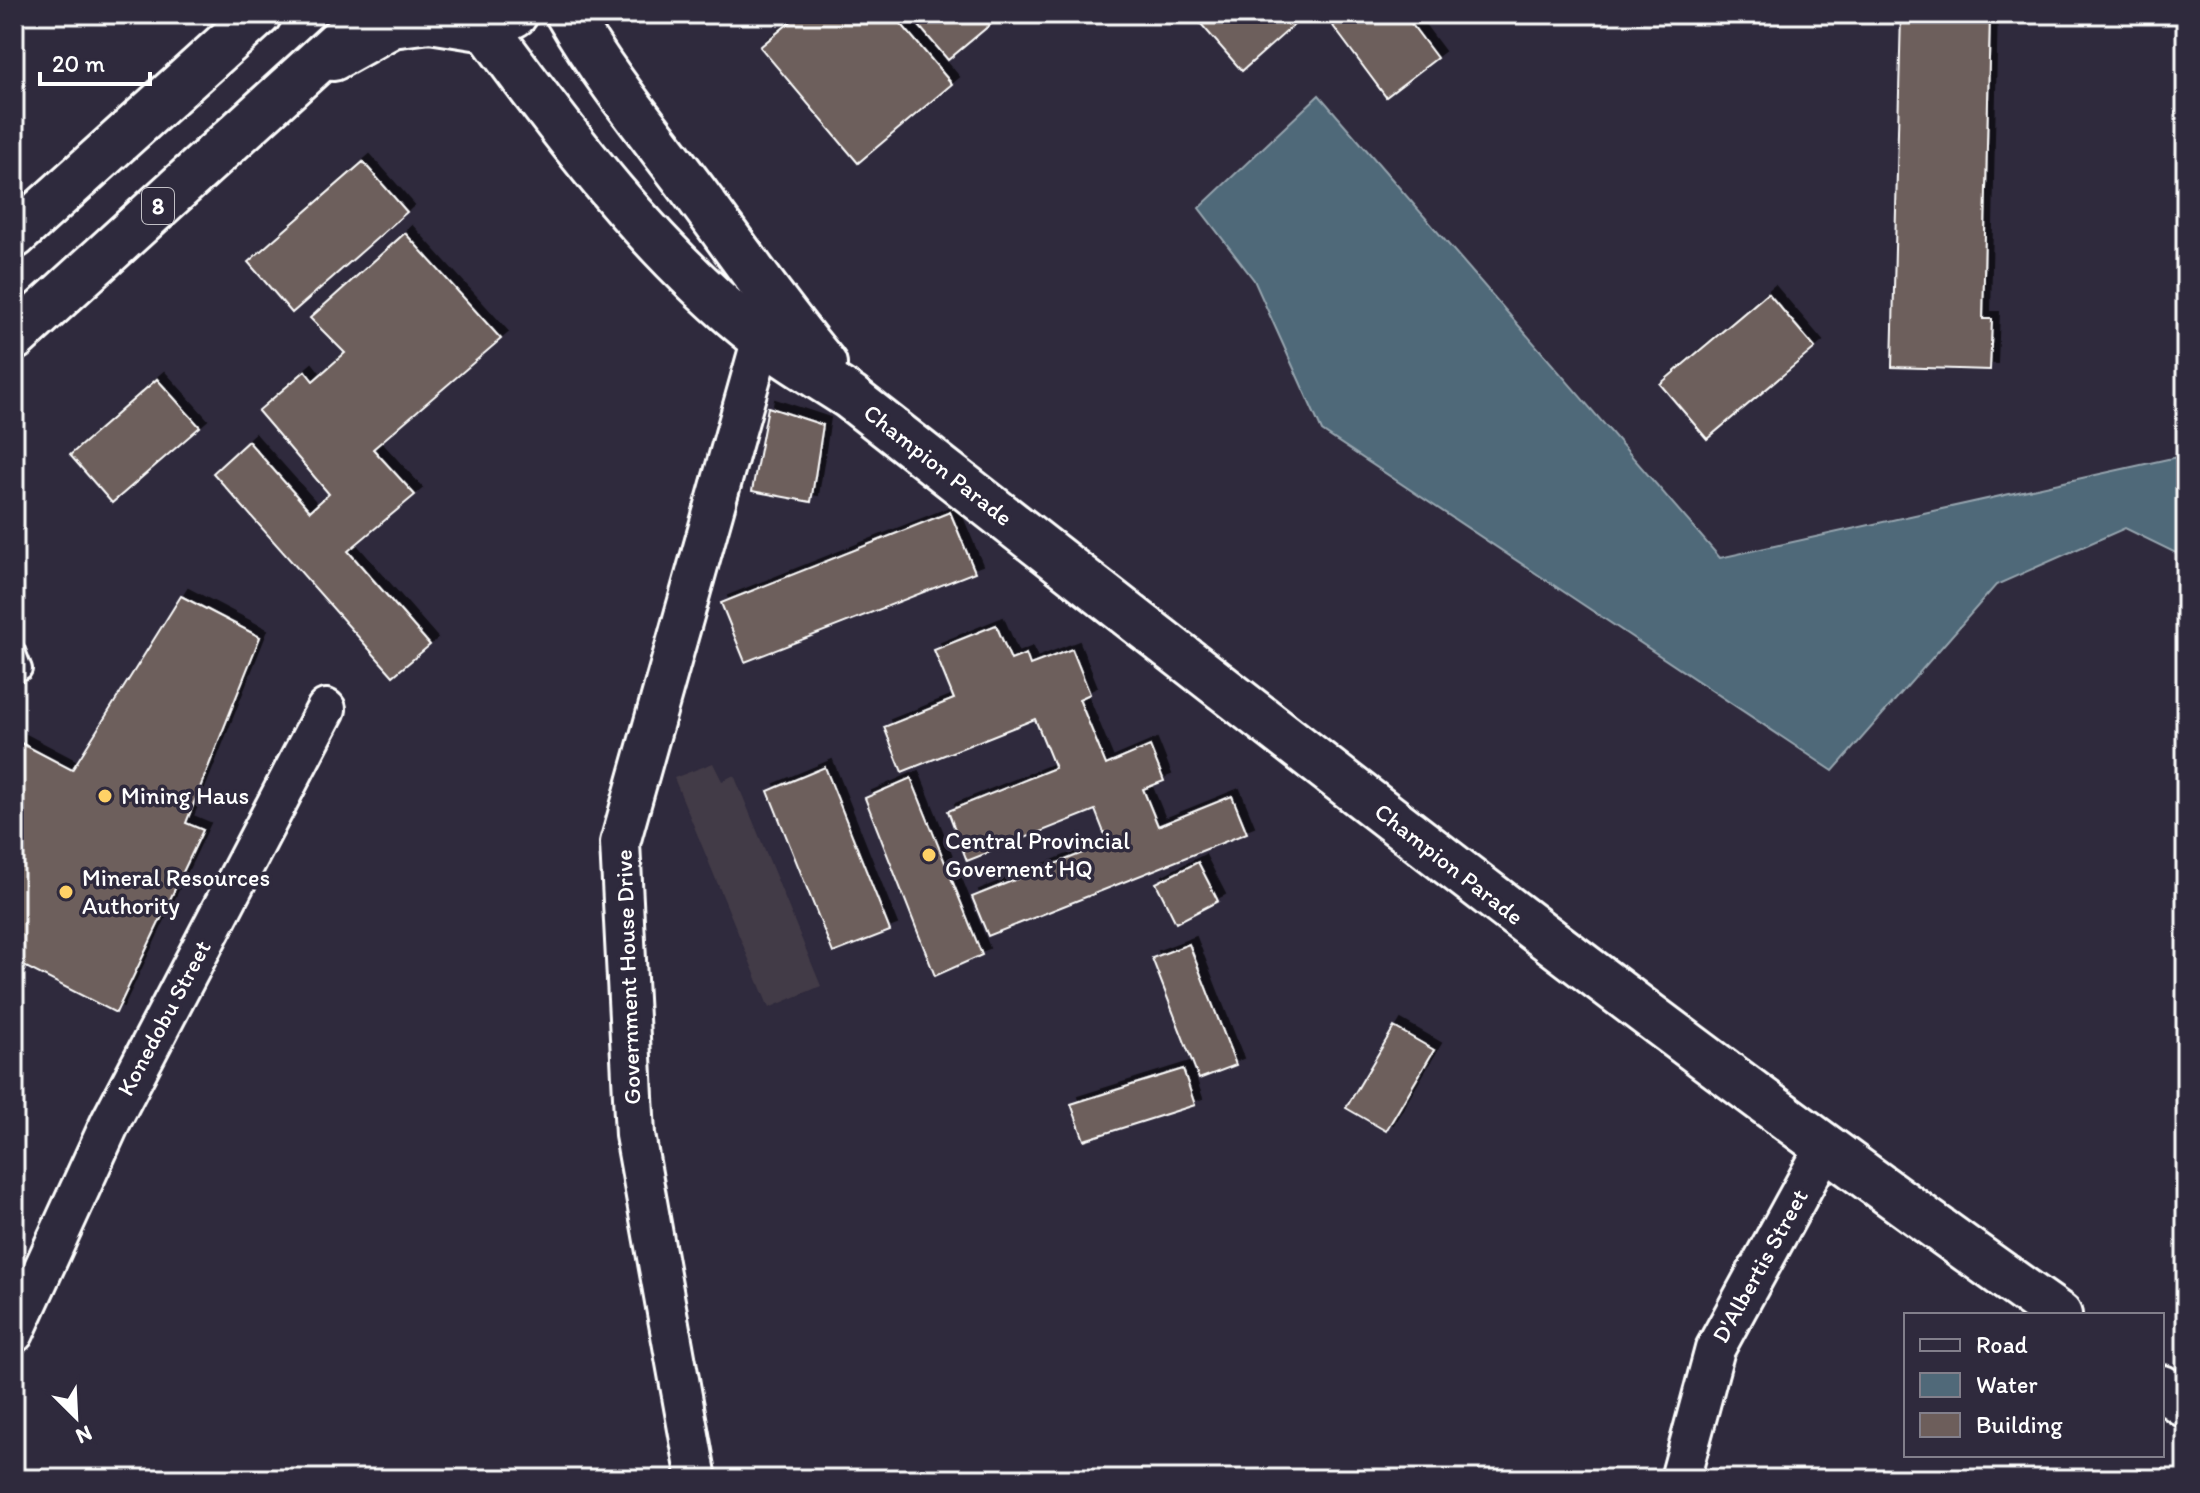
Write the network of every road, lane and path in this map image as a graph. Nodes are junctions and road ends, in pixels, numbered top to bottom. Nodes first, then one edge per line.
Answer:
1 (259, 14) edge
2 (369, 14) edge
3 (568, 14) edge
4 (501, 22) edge
5 (303, 75) junction
6 (14, 236) edge
7 (764, 317) junction
8 (14, 338) edge
9 (326, 709) dead end
10 (1824, 1149) junction
11 (2056, 1313) edge
12 (14, 1333) edge
13 (2164, 1389) edge
14 (2186, 1405) edge
15 (697, 1479) edge
16 (1680, 1479) edge

1 - 6 main road
2 - 5 main road, 8
3 - 7 main road, Champion Parade
4 - 5 main road
4 - 7 main road, Champion Parade
5 - 8 main road, 8
7 - 10 main road, Champion Parade
7 - 15 street, Government House Drive
9 - 12 street, Konedobu Street
10 - 11 main road, Champion Parade
10 - 16 street, D'Albertis Street
13 - 14 main road

